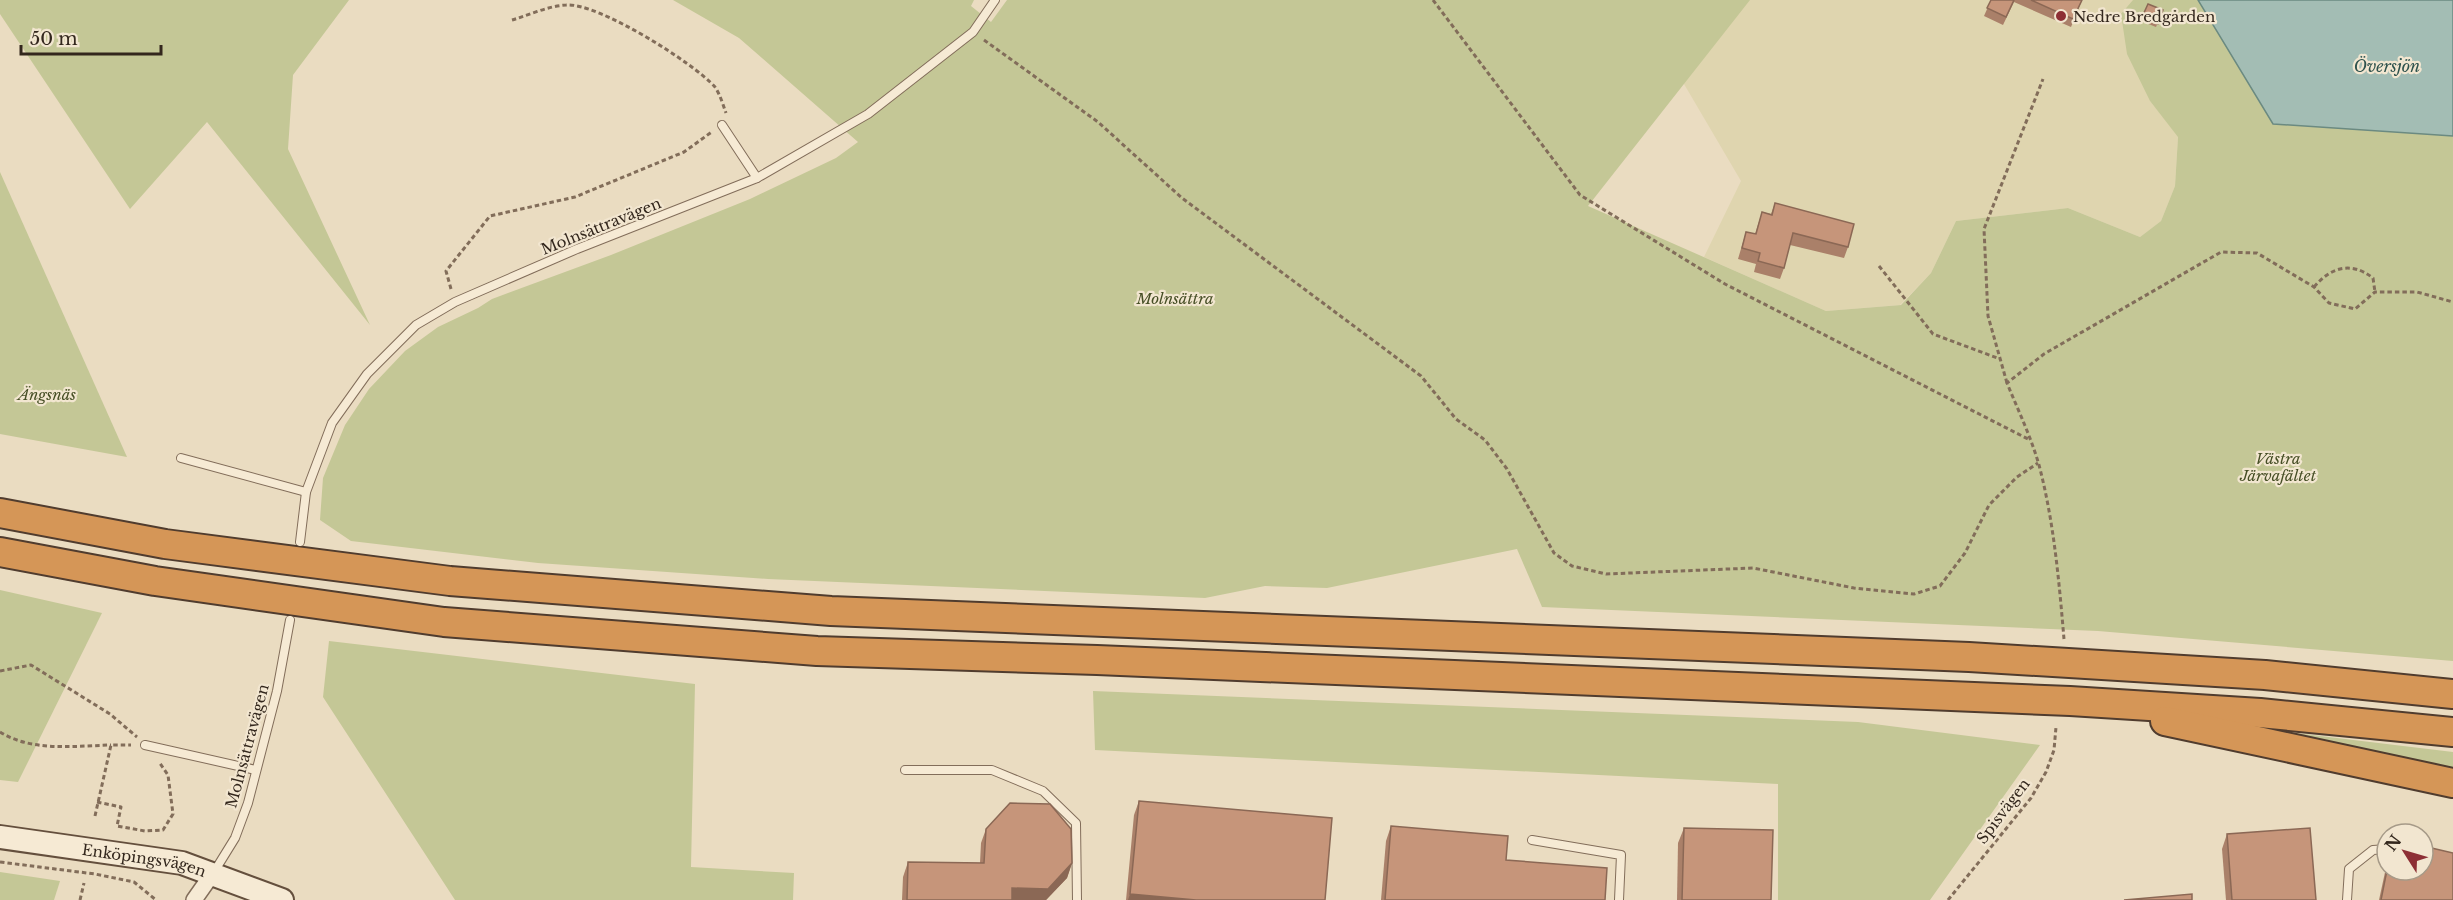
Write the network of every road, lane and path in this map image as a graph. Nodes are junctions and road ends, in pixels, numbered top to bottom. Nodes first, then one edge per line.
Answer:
1 (995, 0) edge
2 (1433, 0) edge
3 (512, 20) dead end
4 (973, 32) junction
5 (2043, 79) dead end
6 (722, 125) junction
7 (757, 178) junction
8 (1879, 266) dead end
9 (2314, 287) junction
10 (2375, 292) junction
11 (455, 302) junction
12 (2453, 302) edge
13 (2000, 359) junction
14 (2007, 383) junction
15 (2030, 440) junction
16 (181, 458) dead end
17 (2038, 464) junction
18 (306, 492) junction
19 (0, 513) edge
20 (300, 542) dead end
21 (0, 552) edge
22 (290, 620) dead end
23 (2064, 643) dead end
24 (0, 671) edge
25 (2453, 694) edge
26 (2070, 700) junction
27 (2056, 728) dead end
28 (0, 732) edge
29 (2453, 732) edge
30 (111, 745) junction
31 (145, 745) junction
32 (256, 770) junction
33 (905, 770) dead end
34 (2453, 783) edge
35 (97, 802) junction
36 (95, 816) dead end
37 (0, 837) edge
38 (1532, 840) dead end
39 (2375, 850) edge
40 (0, 862) edge
41 (213, 873) junction
42 (84, 883) dead end
43 (80, 900) edge
44 (154, 900) edge
45 (194, 900) edge
46 (282, 900) edge
47 (1077, 900) edge
48 (1619, 900) edge
49 (1948, 900) edge
50 (2347, 900) edge

1 - 4 lane, Molnsättravägen
2 - 15 path
3 - 6 path
4 - 7 lane, Molnsättravägen
4 - 17 path
5 - 13 path
6 - 7 lane
6 - 11 path
7 - 11 lane, Molnsättravägen
8 - 13 path
9 - 10 path
9 - 10 path
9 - 14 path
10 - 12 path
11 - 18 lane, Molnsättravägen
13 - 14 path
14 - 15 path
15 - 17 path
16 - 18 lane
17 - 23 path
18 - 20 lane, Molnsättravägen
19 - 25 highway
21 - 26 highway
22 - 32 lane, Molnsättravägen
24 - 31 path
26 - 29 highway
26 - 34 highway
27 - 49 path, Spisvägen
28 - 30 path
30 - 31 path
30 - 35 path
31 - 32 lane
31 - 35 path
32 - 41 lane, Molnsättravägen
33 - 47 lane
35 - 36 path
37 - 41 street, Enköpingsvägen
38 - 48 lane
39 - 50 lane
40 - 44 path
41 - 45 street
41 - 46 street, Enköpingsvägen
42 - 43 path

